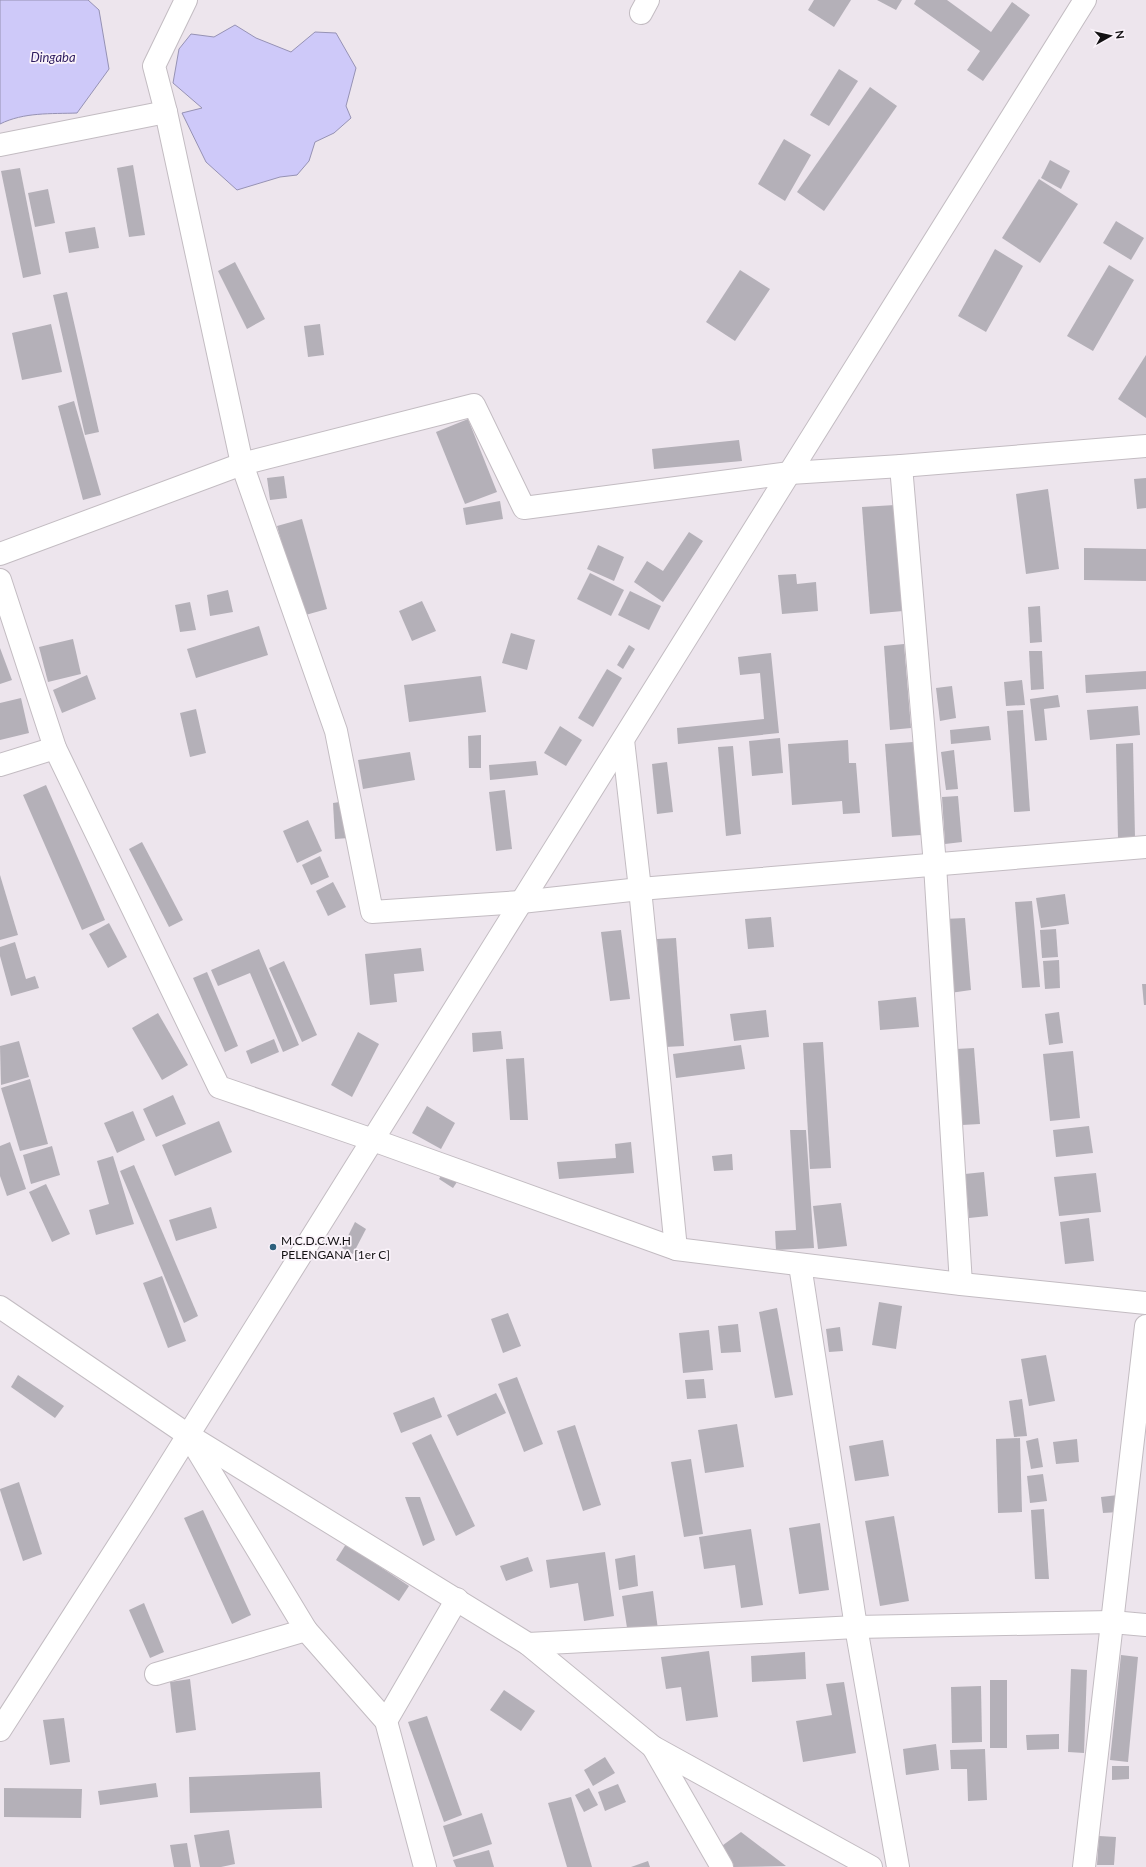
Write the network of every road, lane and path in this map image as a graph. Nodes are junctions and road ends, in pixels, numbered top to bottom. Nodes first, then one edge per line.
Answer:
1 (186, 0) edge
2 (1085, 0) edge
3 (166, 112) junction
4 (0, 145) edge
5 (1146, 446) edge
6 (242, 464) junction
7 (901, 466) junction
8 (790, 472) junction
9 (0, 554) edge
10 (0, 580) edge
11 (623, 740) junction
12 (55, 748) junction
13 (0, 765) edge
14 (1146, 847) edge
15 (935, 865) junction
16 (640, 889) junction
17 (521, 902) junction
18 (373, 1140) junction
19 (676, 1249) junction
20 (800, 1265) junction
21 (961, 1284) junction
22 (1146, 1303) edge
23 (0, 1307) edge
24 (1146, 1326) edge
25 (188, 1435) junction
26 (457, 1599) junction
27 (1112, 1622) junction
28 (1146, 1624) edge
29 (856, 1627) junction
30 (306, 1630) junction
31 (528, 1644) junction
32 (156, 1674) dead end
33 (386, 1721) junction
34 (0, 1730) edge
35 (653, 1747) junction
36 (425, 1867) edge
37 (722, 1867) edge
38 (872, 1867) edge
39 (898, 1867) edge
40 (1084, 1867) edge

1 - 3 street
2 - 8 street
3 - 4 street
3 - 6 street
5 - 7 street
6 - 8 street
6 - 9 street
6 - 17 street
7 - 8 street
7 - 15 street
8 - 11 street
10 - 12 street
11 - 16 street
11 - 17 street
12 - 13 street
12 - 18 street
14 - 15 street
15 - 16 street
15 - 21 street
16 - 17 street
16 - 19 street
17 - 18 street
18 - 19 street
18 - 25 street
19 - 20 street
20 - 21 street
20 - 29 street
21 - 22 street
23 - 25 street
24 - 27 street
25 - 26 street
25 - 30 street
25 - 34 street
26 - 31 street
26 - 33 street
27 - 28 street
27 - 29 street
27 - 40 street
29 - 31 street
29 - 39 street
30 - 32 street
30 - 33 street
31 - 35 street
33 - 36 street
35 - 37 street
35 - 38 street

